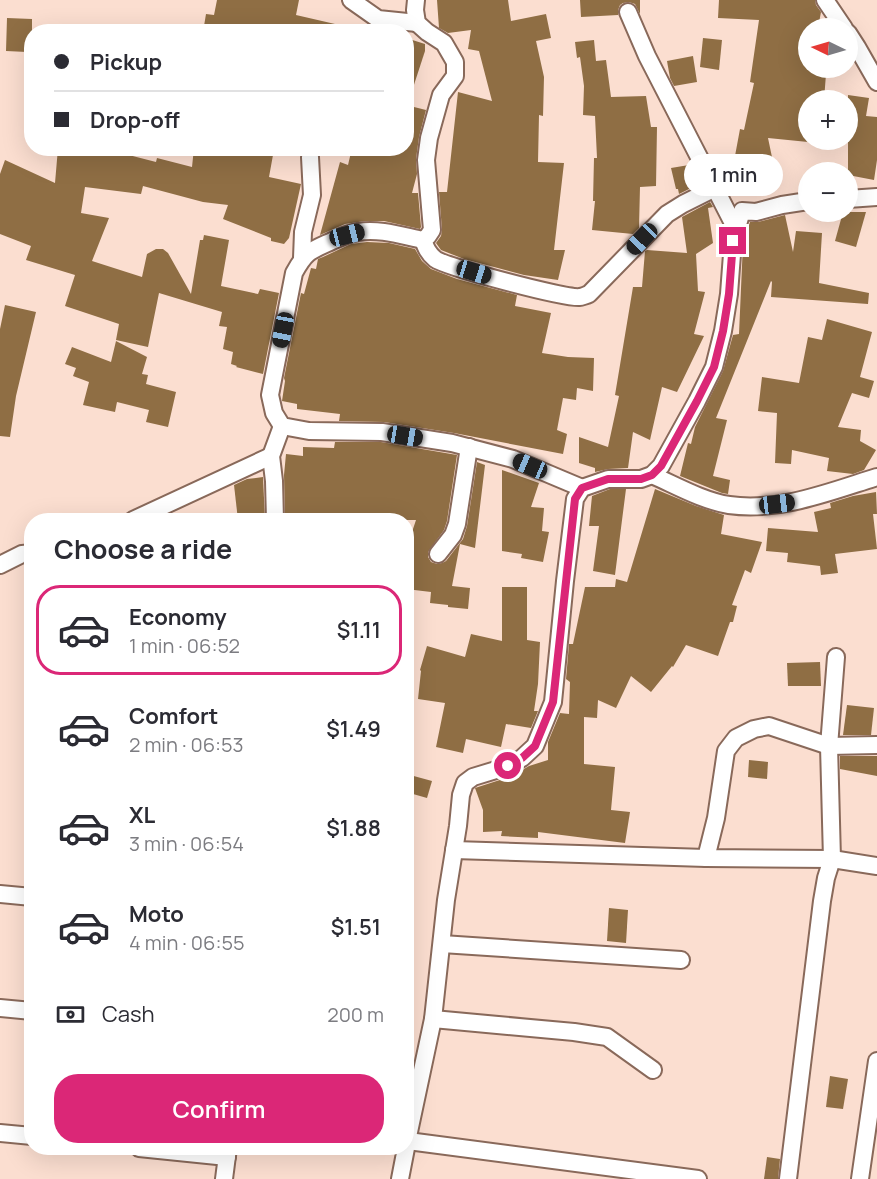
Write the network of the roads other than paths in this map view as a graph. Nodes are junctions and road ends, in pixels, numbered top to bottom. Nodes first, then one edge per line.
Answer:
1 (351, 0) edge
2 (416, 0) edge
3 (825, 0) edge
4 (628, 12) dead end
5 (837, 18) edge
6 (417, 23) junction
7 (858, 49) edge
8 (877, 81) edge
9 (310, 158) dead end
10 (715, 188) junction
11 (877, 197) edge
12 (858, 198) edge
13 (798, 203) edge
14 (736, 229) junction
15 (423, 240) junction
16 (302, 258) junction
17 (282, 426) junction
18 (469, 447) junction
19 (271, 456) junction
20 (652, 475) junction
21 (877, 477) edge
22 (582, 488) junction
23 (148, 513) edge
24 (275, 513) edge
25 (24, 554) edge
26 (438, 554) dead end
27 (0, 565) edge
28 (836, 657) dead end
29 (877, 745) edge
30 (829, 746) junction
31 (454, 850) junction
32 (706, 858) junction
33 (832, 859) junction
34 (877, 866) edge
35 (0, 894) edge
36 (24, 896) edge
37 (442, 944) junction
38 (681, 960) dead end
39 (0, 1008) edge
40 (24, 1010) edge
41 (433, 1019) junction
42 (877, 1061) edge
43 (653, 1070) dead end
44 (414, 1111) edge
45 (873, 1116) edge
46 (0, 1133) edge
47 (24, 1135) edge
48 (414, 1146) edge
49 (227, 1155) edge
50 (405, 1155) edge
51 (224, 1179) edge
52 (400, 1179) edge
53 (698, 1179) edge
54 (788, 1179) edge
55 (860, 1179) edge

1 - 6 street
2 - 6 street
3 - 5 street
4 - 10 street
6 - 15 street
7 - 8 street
9 - 16 street
10 - 14 street
10 - 15 street
11 - 12 street
13 - 14 street
14 - 20 street
15 - 16 street
16 - 17 street
17 - 18 street
17 - 19 street
18 - 22 street
18 - 26 street
19 - 23 street
19 - 24 street
20 - 21 street
20 - 22 street
22 - 31 street
25 - 27 street
28 - 30 street
29 - 30 street
30 - 32 street
30 - 33 street
31 - 32 street
31 - 37 street
32 - 33 street
33 - 34 street
33 - 54 street
35 - 36 street
37 - 38 street
37 - 41 street
39 - 40 street
41 - 43 street
41 - 44 street
42 - 45 street
45 - 55 street
46 - 47 street
48 - 53 street
49 - 51 street
50 - 52 street

